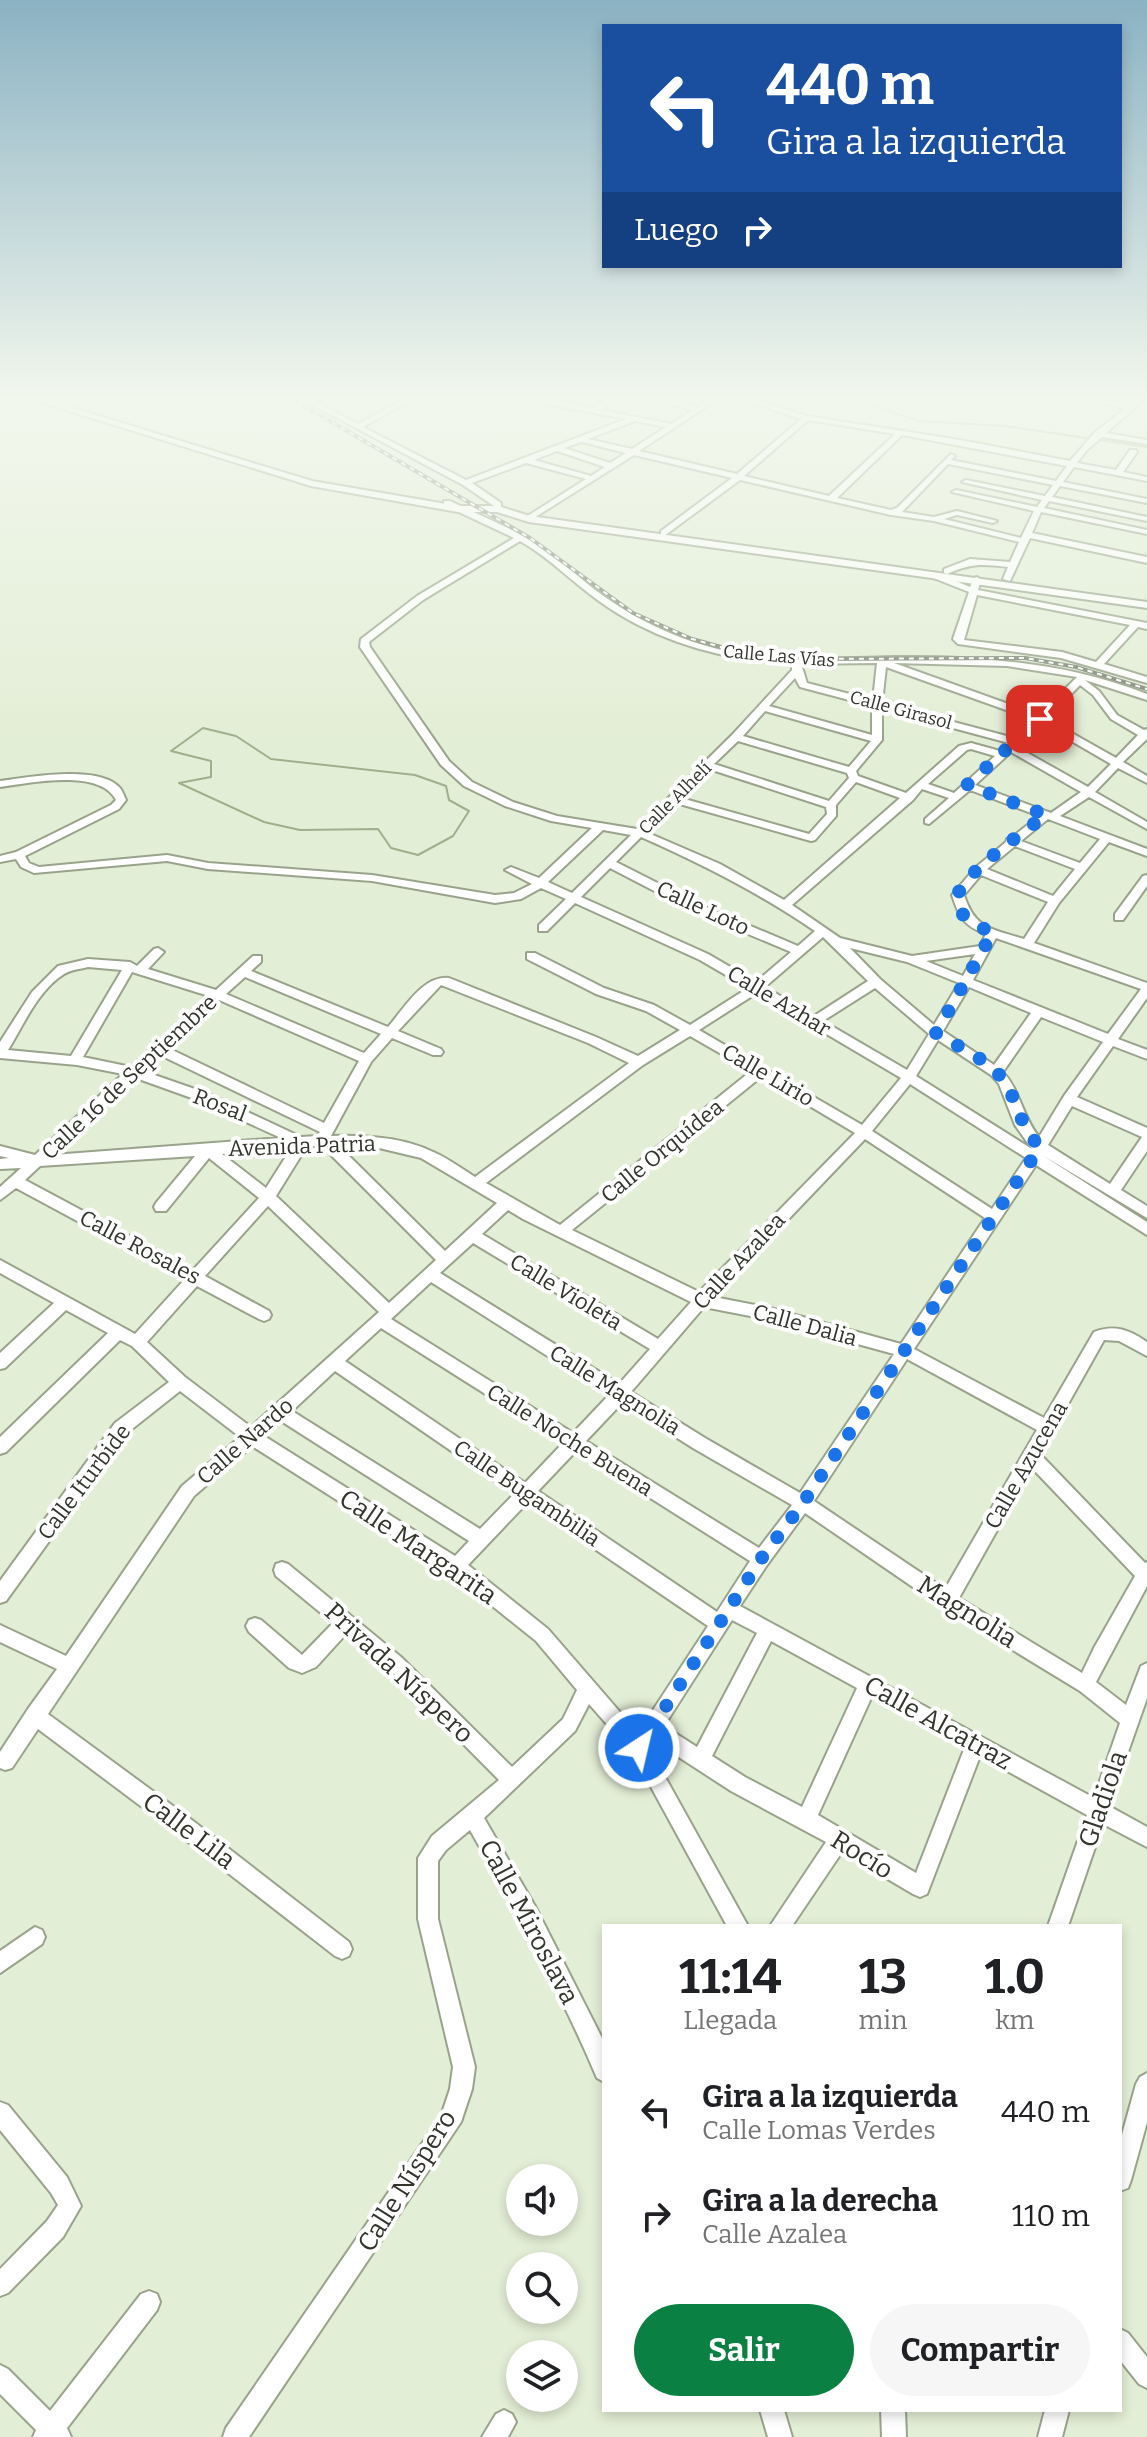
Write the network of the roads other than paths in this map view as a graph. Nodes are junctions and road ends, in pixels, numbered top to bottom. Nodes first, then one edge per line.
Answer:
1 (1040, 510) edge
2 (461, 511) edge
3 (511, 511) edge
4 (542, 511) edge
5 (693, 511) edge
6 (881, 511) edge
7 (898, 511) edge
8 (1044, 511) edge
9 (1106, 511) edge
10 (891, 513) junction
11 (533, 517) junction
12 (934, 519) junction
13 (1147, 519) edge
14 (993, 521) dead end
15 (1147, 532) edge
16 (664, 533) junction
17 (1026, 538) junction
18 (518, 539) junction
19 (1147, 560) edge
20 (1011, 565) junction
21 (947, 571) junction
22 (934, 575) junction
23 (1007, 579) junction
24 (977, 580) junction
25 (976, 592) junction
26 (1147, 599) edge
27 (1147, 605) edge
28 (1142, 624) edge
29 (882, 662) junction
30 (1099, 664) junction
31 (797, 666) junction
32 (1081, 678) junction
33 (1147, 680) edge
34 (787, 683) junction
35 (803, 685) junction
36 (1147, 697) edge
37 (877, 704) junction
38 (761, 707) junction
39 (1040, 719) junction
40 (1146, 735) edge
41 (736, 737) junction
42 (877, 740) junction
43 (1007, 747) junction
44 (1117, 762) junction
45 (707, 765) junction
46 (852, 774) junction
47 (1147, 780) edge
48 (0, 784) edge
49 (967, 785) junction
50 (923, 786) junction
51 (1090, 791) junction
52 (954, 796) junction
53 (909, 798) junction
54 (674, 799) junction
55 (831, 805) junction
56 (1049, 816) junction
57 (929, 821) dead end
58 (602, 825) junction
59 (1147, 826) edge
60 (640, 833) junction
61 (1107, 838) junction
62 (1011, 841) junction
63 (1147, 853) edge
64 (19, 855) junction
65 (0, 859) edge
66 (610, 863) junction
67 (1083, 868) junction
68 (511, 870) dead end
69 (979, 870) junction
70 (1147, 878) edge
71 (540, 884) junction
72 (575, 899) junction
73 (1055, 901) junction
74 (785, 905) junction
75 (1119, 917) dead end
76 (543, 928) dead end
77 (822, 931) junction
78 (993, 932) junction
79 (835, 940) junction
80 (1027, 944) junction
81 (984, 949) junction
82 (798, 950) junction
83 (158, 952) dead end
84 (531, 956) dead end
85 (257, 959) dead end
86 (910, 959) junction
87 (136, 968) junction
88 (243, 972) junction
89 (876, 982) junction
90 (966, 982) junction
91 (757, 988) junction
92 (1147, 988) edge
93 (217, 995) junction
94 (1038, 1011) junction
95 (813, 1022) junction
96 (689, 1030) junction
97 (389, 1033) junction
98 (936, 1033) junction
99 (1112, 1041) junction
100 (160, 1050) junction
101 (437, 1052) dead end
102 (0, 1053) edge
103 (1147, 1055) edge
104 (366, 1059) junction
105 (75, 1060) junction
106 (639, 1062) junction
107 (761, 1070) junction
108 (996, 1072) junction
109 (135, 1073) junction
110 (909, 1077) junction
111 (1069, 1099) junction
112 (864, 1132) junction
113 (1147, 1134) edge
114 (326, 1136) junction
115 (1147, 1140) edge
116 (302, 1143) junction
117 (208, 1150) junction
118 (0, 1151) edge
119 (1036, 1153) junction
120 (39, 1161) junction
121 (0, 1164) edge
122 (14, 1181) junction
123 (476, 1183) junction
124 (1113, 1191) junction
125 (0, 1195) edge
126 (268, 1197) junction
127 (507, 1203) junction
128 (161, 1207) dead end
129 (1147, 1213) edge
130 (994, 1217) junction
131 (1147, 1229) edge
132 (562, 1231) junction
133 (472, 1235) junction
134 (445, 1260) junction
135 (430, 1274) junction
136 (4, 1275) edge
137 (196, 1276) junction
138 (701, 1300) junction
139 (64, 1303) junction
140 (264, 1315) dead end
141 (384, 1316) junction
142 (118, 1333) junction
143 (137, 1342) junction
144 (661, 1348) junction
145 (1147, 1350) edge
146 (905, 1351) junction
147 (334, 1362) junction
148 (0, 1363) edge
149 (180, 1382) junction
150 (620, 1394) junction
151 (280, 1412) junction
152 (1047, 1427) junction
153 (249, 1435) junction
154 (574, 1441) junction
155 (0, 1447) edge
156 (1030, 1455) junction
157 (526, 1492) junction
158 (803, 1503) junction
159 (479, 1538) junction
160 (761, 1559) junction
161 (456, 1566) junction
162 (282, 1570) dead end
163 (1146, 1574) edge
164 (0, 1595) edge
165 (948, 1601) junction
166 (724, 1616) junction
167 (345, 1622) junction
168 (255, 1626) dead end
169 (768, 1630) junction
170 (0, 1633) edge
171 (69, 1666) junction
172 (1147, 1672) edge
173 (868, 1684) junction
174 (1086, 1685) junction
175 (588, 1687) junction
176 (34, 1715) junction
177 (1131, 1720) junction
178 (653, 1729) junction
179 (975, 1744) junction
180 (639, 1748) junction
181 (700, 1760) junction
182 (5, 1761) dead end
183 (512, 1780) junction
184 (1098, 1810) junction
185 (473, 1817) junction
186 (806, 1819) junction
187 (1147, 1837) edge
188 (839, 1840) junction
189 (737, 1924) edge
190 (781, 1924) edge
191 (1059, 1924) edge
192 (35, 1937) dead end
193 (342, 1949) dead end
194 (0, 1963) edge
195 (602, 2065) edge
196 (1147, 2084) edge
197 (0, 2113) edge
198 (1122, 2173) edge
199 (0, 2285) edge
200 (149, 2302) dead end
201 (1122, 2344) edge
202 (1147, 2376) edge
203 (0, 2377) edge
204 (773, 2412) edge
205 (893, 2412) edge
206 (1056, 2412) edge
207 (52, 2434) edge
208 (235, 2437) edge
209 (780, 2437) edge
210 (894, 2437) edge
211 (1050, 2437) edge

1 - 17 street
2 - 18 street, Calle Las Vías
3 - 11 street
4 - 11 street
5 - 16 street
6 - 10 street
7 - 10 street
8 - 15 street
9 - 13 street
10 - 12 street
11 - 16 street
11 - 22 street
12 - 14 street
12 - 17 street
16 - 21 street
17 - 19 street
17 - 20 street
18 - 31 street, Calle Las Vías
18 - 58 street
20 - 21 street
20 - 23 street
21 - 23 street
22 - 24 street
22 - 25 street
23 - 26 street
24 - 25 street
24 - 27 street
25 - 28 street
25 - 30 street
28 - 30 street
29 - 31 street, Calle Las Vías
29 - 32 street, Calle Las Vías
29 - 37 street
29 - 39 street
30 - 33 street
31 - 34 street, Calle Alhelí
31 - 35 street
32 - 36 street, Calle Las Vías
32 - 39 street
32 - 40 street
34 - 35 street, Calle Girasol
34 - 38 street, Calle Alhelí
35 - 37 street, Calle Girasol
37 - 42 street
37 - 43 street, Calle Girasol
38 - 41 street, Calle Alhelí
38 - 42 street
39 - 43 street
39 - 44 street
40 - 44 street
41 - 45 street, Calle Alhelí
41 - 46 street
42 - 46 street
43 - 49 street
43 - 50 street
43 - 51 street, Calle Girasol
44 - 47 street
44 - 51 street
45 - 54 street, Calle Alhelí
45 - 55 street
46 - 53 street
46 - 55 street
48 - 64 street
49 - 52 street
49 - 56 street
50 - 52 street
50 - 53 street
51 - 56 street
51 - 59 street, Calle Girasol
52 - 57 street
53 - 74 street
54 - 55 street
54 - 60 street, Calle Alhelí
56 - 61 street
56 - 62 street
58 - 60 street
58 - 71 street
60 - 66 street, Calle Alhelí
60 - 74 street
61 - 63 street
61 - 67 street
62 - 67 street
62 - 69 street
64 - 65 street
64 - 71 street
66 - 72 street, Calle Alhelí
66 - 82 street, Calle Loto
67 - 73 street
68 - 71 street, Calle Azhar
69 - 73 street
69 - 78 street
70 - 75 street
71 - 72 street, Calle Azhar
72 - 76 street, Calle Alhelí
72 - 91 street, Calle Azhar
73 - 80 street
74 - 77 street
77 - 79 street
77 - 82 street
78 - 80 street
78 - 81 street, Calle Azalea
79 - 86 street
79 - 89 street
80 - 92 street
81 - 86 street
81 - 90 street, Calle Azalea
82 - 91 street
83 - 87 street
84 - 96 street, Calle Lirio
85 - 88 street, Calle 16 de Septiembre
86 - 90 street
87 - 93 street
87 - 102 street
87 - 105 street
88 - 93 street, Calle 16 de Septiembre
88 - 97 street
89 - 95 street
89 - 98 street
90 - 94 street
90 - 98 street, Calle Azalea
91 - 95 street, Calle Azhar
91 - 96 street
92 - 99 street
93 - 100 street, Calle 16 de Septiembre
93 - 104 street
94 - 99 street
94 - 108 street
95 - 110 street, Calle Azhar
96 - 106 street
96 - 107 street, Calle Lirio
97 - 101 street
97 - 104 street
97 - 106 street
98 - 108 street
98 - 110 street, Calle Azalea
99 - 103 street
99 - 111 street
100 - 109 street, Calle 16 de Septiembre
100 - 114 street
102 - 105 street, Rosal
104 - 114 street
105 - 109 street, Rosal
106 - 123 street
107 - 112 street, Calle Lirio
107 - 132 street, Calle Orquídea
108 - 119 street
109 - 116 street, Rosal
109 - 120 street, Calle 16 de Septiembre
110 - 112 street, Calle Azalea
110 - 119 street, Calle Azhar
111 - 113 street
111 - 119 street
112 - 130 street, Calle Lirio
112 - 138 street, Calle Azalea
114 - 116 street, Avenida Patria
114 - 123 street, Avenida Patria
114 - 134 street
115 - 124 street
116 - 117 street, Avenida Patria
116 - 126 street
117 - 120 street, Avenida Patria
117 - 126 street, Calle Noche Buena
117 - 128 street
118 - 120 street
119 - 124 street
119 - 130 street
119 - 131 street
120 - 121 street, Avenida Patria
120 - 122 street, Calle 16 de Septiembre
122 - 125 street, Calle 16 de Septiembre
122 - 137 street, Calle Rosales
123 - 127 street, Calle Dalia
124 - 129 street
126 - 137 street
126 - 141 street, Calle Noche Buena
127 - 132 street, Calle Dalia
127 - 133 street, Calle Nardo
130 - 146 street
132 - 138 street, Calle Dalia
133 - 134 street, Calle Nardo
133 - 144 street, Calle Violeta
134 - 135 street, Calle Nardo
135 - 141 street, Calle Nardo
135 - 150 street, Calle Magnolia
136 - 139 street, Calle Margarita
137 - 140 street, Calle Rosales
137 - 143 street
138 - 144 street, Calle Azalea
138 - 146 street, Calle Dalia
139 - 142 street, Calle Margarita
139 - 148 street
141 - 147 street, Calle Nardo
141 - 154 street, Calle Noche Buena
142 - 143 street, Calle Margarita
142 - 155 street
143 - 149 street, Calle Margarita
144 - 150 street, Calle Azalea
145 - 152 street, Calle Azucena
146 - 152 street, Calle Dalia
146 - 158 street
147 - 151 street, Calle Nardo
147 - 157 street, Calle Bugambilia
149 - 153 street, Calle Margarita
149 - 164 street, Calle Iturbide
150 - 154 street, Calle Azalea
150 - 158 street, Calle Magnolia
151 - 153 street, Calle Nardo
151 - 159 street
152 - 156 street, Calle Azucena
153 - 161 street, Calle Margarita
153 - 171 street, Calle Nardo
154 - 157 street, Calle Azalea
154 - 160 street, Calle Noche Buena
156 - 163 street
156 - 165 street, Calle Azucena
157 - 159 street, Calle Azalea
157 - 166 street, Calle Bugambilia
158 - 160 street
158 - 165 street, Magnolia
159 - 161 street, Calle Azalea
160 - 166 street
161 - 175 street, Calle Margarita
162 - 167 street, Privada Níspero
163 - 174 street
165 - 174 street, Magnolia
166 - 169 street, Calle Alcatraz
166 - 178 street
167 - 168 street
167 - 183 street, Privada Níspero
169 - 173 street, Calle Alcatraz
169 - 181 street
170 - 171 street
171 - 176 street, Calle Nardo
172 - 177 street, Gladiola
173 - 179 street, Calle Alcatraz
173 - 186 street
174 - 177 street, Magnolia
175 - 180 street, Calle Margarita
175 - 183 street, Calle Níspero
176 - 182 street, Calle Nardo
176 - 193 street, Calle Lila
177 - 184 street, Gladiola
178 - 180 street
178 - 181 street, Rocío
179 - 184 street, Calle Alcatraz
179 - 188 street, Rocío
180 - 189 street, Calle Margarita
181 - 186 street, Rocío
183 - 185 street, Calle Níspero
184 - 187 street, Calle Alcatraz
184 - 191 street, Gladiola
185 - 195 street, Calle Miroslava
185 - 208 street, Calle Níspero
186 - 188 street, Rocío
188 - 190 street
192 - 194 street
196 - 198 street
197 - 199 street
200 - 207 street
201 - 202 street
203 - 207 street
204 - 209 street
205 - 210 street
206 - 211 street

